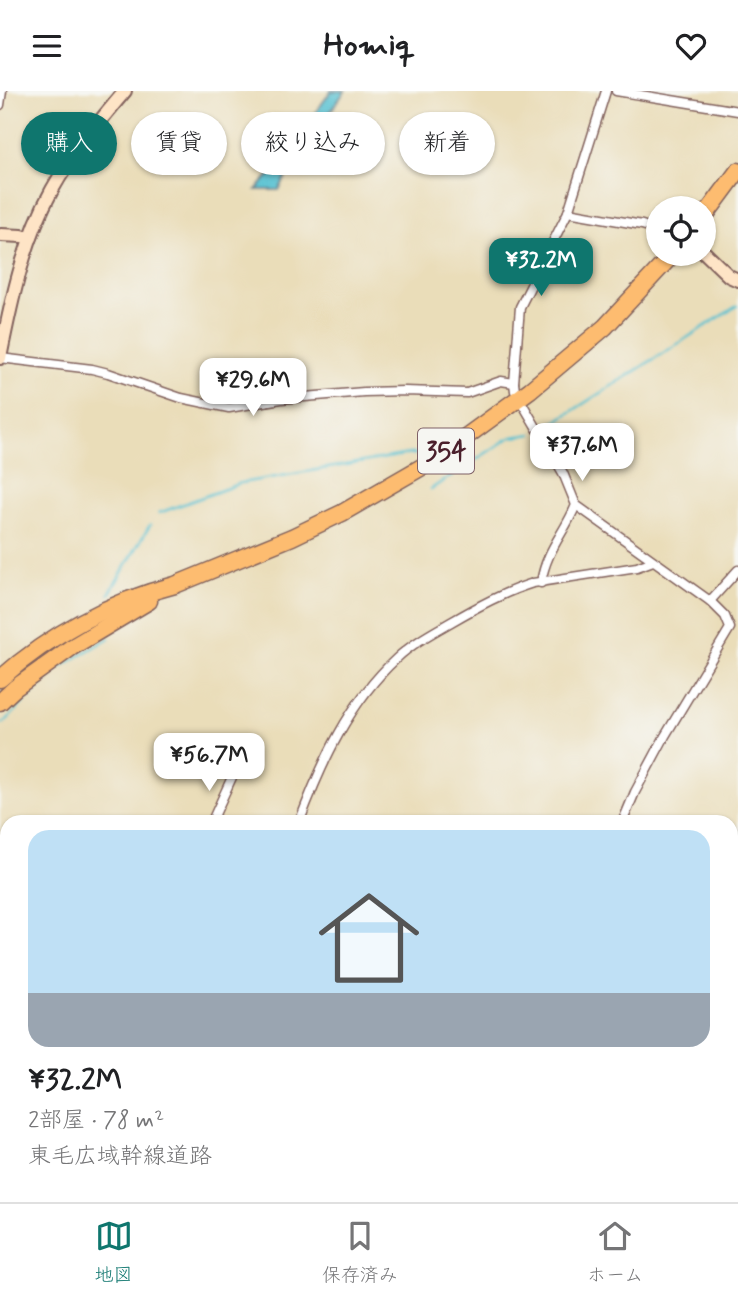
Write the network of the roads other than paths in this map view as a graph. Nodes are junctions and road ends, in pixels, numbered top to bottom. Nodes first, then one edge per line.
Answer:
1 (2, 91) edge
2 (125, 91) edge
3 (606, 91) edge
4 (615, 91) edge
5 (0, 105) edge
6 (738, 111) edge
7 (738, 171) edge
8 (716, 201) edge
9 (568, 212) junction
10 (646, 226) edge
11 (0, 227) edge
12 (0, 235) edge
13 (31, 238) junction
14 (716, 264) edge
15 (662, 266) edge
16 (738, 280) edge
17 (0, 358) edge
18 (517, 390) junction
19 (576, 505) junction
20 (653, 561) junction
21 (738, 570) edge
22 (541, 583) junction
23 (175, 585) junction
24 (710, 601) junction
25 (0, 679) edge
26 (0, 702) edge
27 (233, 775) dead end
28 (215, 815) edge
29 (302, 815) edge
30 (625, 815) edge

1 - 5 street
2 - 13 street
3 - 9 street
4 - 6 street
7 - 8 highway
9 - 10 street
9 - 18 street
11 - 12 street
12 - 13 street
13 - 17 street
14 - 16 street
15 - 18 highway, 354
17 - 18 street
18 - 19 street
18 - 23 highway, 354
19 - 20 street
19 - 22 street
20 - 22 street
20 - 24 street
21 - 24 street
22 - 29 street
23 - 25 highway, 354
23 - 26 highway, 354
24 - 30 street
27 - 28 street

